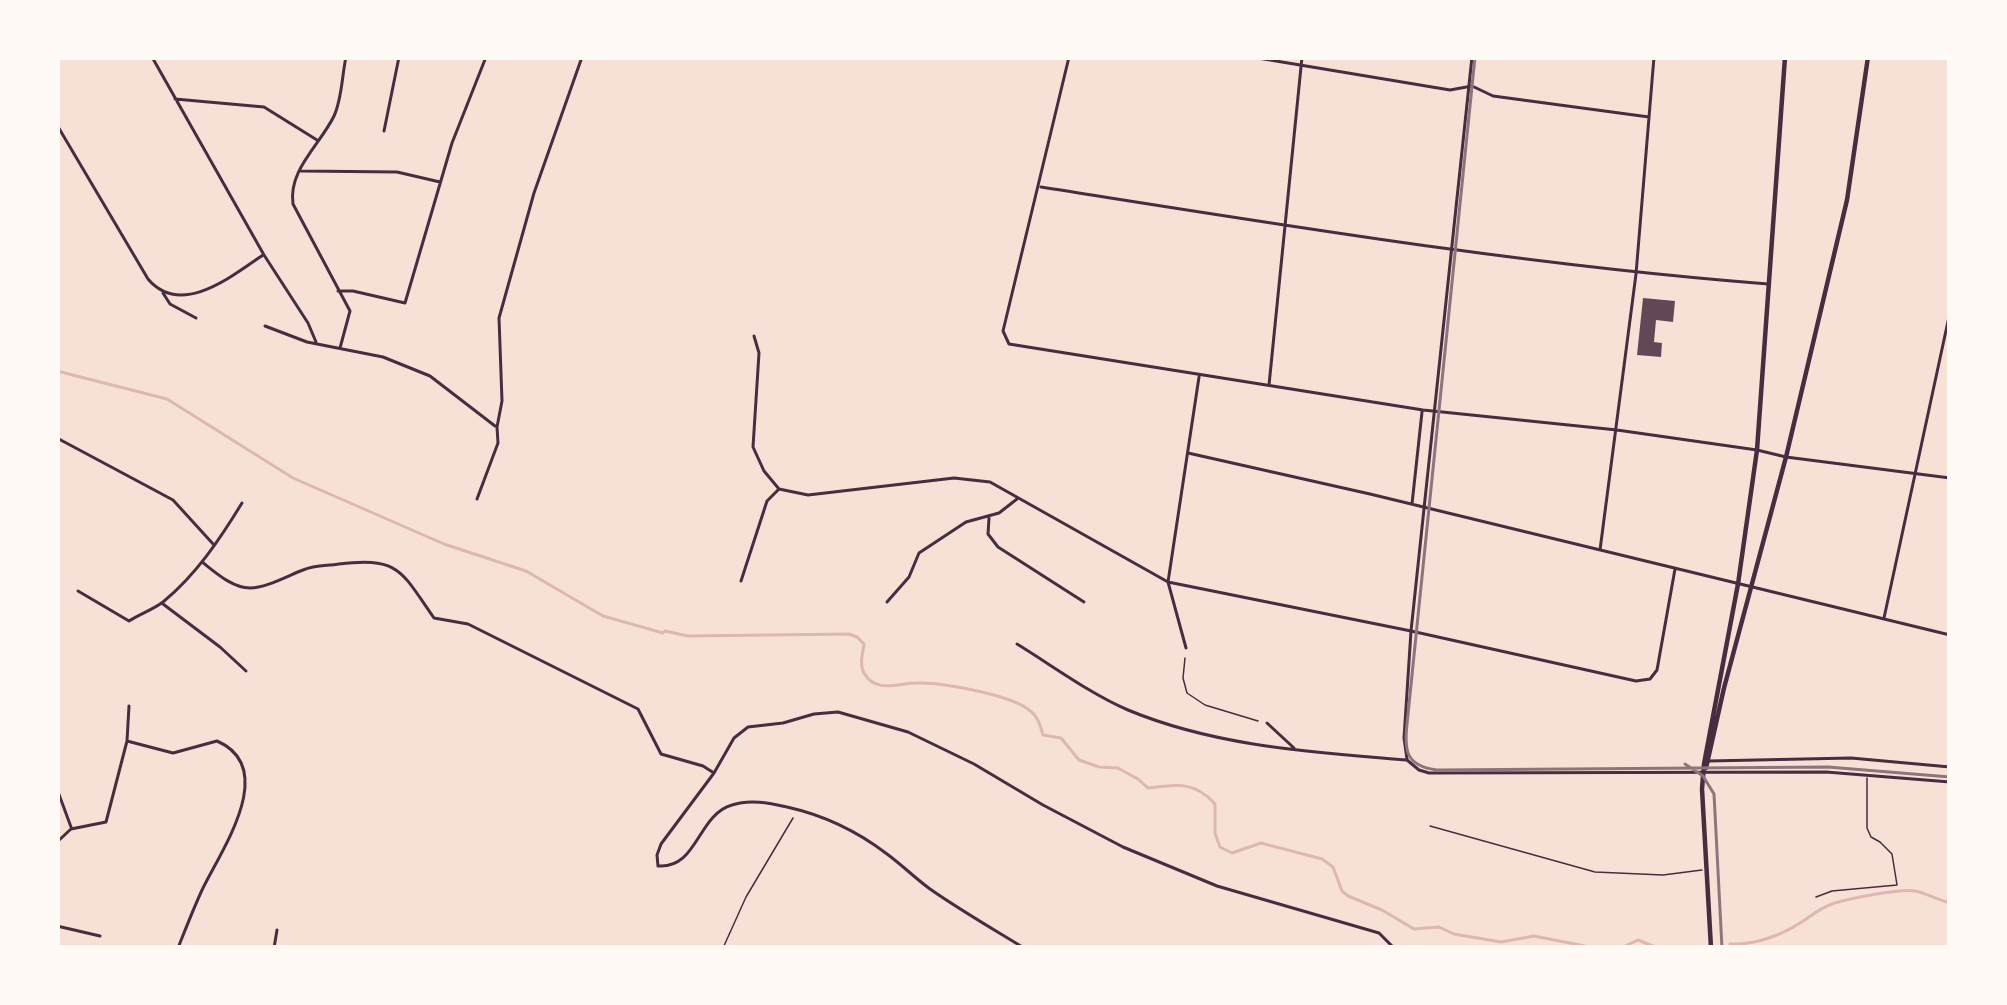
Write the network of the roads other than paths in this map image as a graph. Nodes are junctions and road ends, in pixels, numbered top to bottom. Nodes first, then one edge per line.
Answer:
1 (152, 57) edge
2 (346, 57) edge
3 (399, 57) edge
4 (486, 57) edge
5 (582, 57) edge
6 (1069, 57) edge
7 (1252, 57) edge
8 (1302, 57) edge
9 (1472, 57) edge
10 (1654, 57) edge
11 (1785, 57) edge
12 (1868, 57) edge
13 (1301, 65) junction
14 (1470, 86) junction
15 (173, 99) junction
16 (1648, 117) junction
17 (58, 130) edge
18 (384, 131) dead end
19 (317, 140) junction
20 (299, 171) junction
21 (440, 182) junction
22 (1039, 187) junction
23 (1287, 226) junction
24 (1453, 251) junction
25 (264, 255) junction
26 (1636, 274) junction
27 (1770, 284) junction
28 (338, 291) junction
29 (162, 292) junction
30 (1950, 312) edge
31 (196, 318) dead end
32 (265, 326) dead end
33 (754, 336) dead end
34 (316, 342) junction
35 (340, 348) junction
36 (1199, 375) junction
37 (1269, 386) junction
38 (1423, 410) junction
39 (1436, 412) junction
40 (497, 427) junction
41 (1617, 430) junction
42 (57, 437) edge
43 (1757, 450) junction
44 (1188, 453) junction
45 (1786, 458) junction
46 (1916, 476) junction
47 (1950, 478) edge
48 (779, 489) junction
49 (1018, 498) junction
50 (477, 499) dead end
51 (242, 503) dead end
52 (1412, 506) junction
53 (1426, 508) junction
54 (989, 516) junction
55 (216, 547) junction
56 (1600, 552) junction
57 (202, 562) junction
58 (1675, 569) junction
59 (742, 580) dead end
60 (1168, 583) junction
61 (1738, 584) junction
62 (1752, 587) junction
63 (78, 591) dead end
64 (887, 602) dead end
65 (1084, 602) dead end
66 (162, 603) junction
67 (1883, 620) junction
68 (1412, 631) junction
69 (1950, 635) edge
70 (1017, 644) dead end
71 (1186, 648) road end
72 (246, 671) dead end
73 (129, 706) dead end
74 (1267, 723) road end
75 (128, 741) junction
76 (1296, 749) junction
77 (1408, 760) junction
78 (1950, 767) edge
79 (1705, 769) junction
80 (714, 773) junction
81 (1867, 774) junction
82 (1950, 782) edge
83 (57, 789) edge
84 (1430, 826) dead end
85 (71, 829) junction
86 (57, 842) edge
87 (1706, 870) junction
88 (1816, 897) dead end
89 (57, 926) edge
90 (277, 930) dead end
91 (100, 936) dead end
92 (178, 948) edge
93 (274, 948) edge
94 (1024, 948) edge
95 (1394, 948) edge
96 (1711, 948) edge

1 - 15 street
2 - 19 street
3 - 18 street
4 - 21 street
5 - 40 street
6 - 22 street
7 - 13 street
8 - 13 street
9 - 14 street
10 - 16 street
11 - 27 street
12 - 45 street
13 - 14 street
13 - 23 street
14 - 16 street
14 - 24 street
15 - 19 street
15 - 25 street
16 - 26 street
17 - 29 street
19 - 20 street
20 - 21 street
20 - 28 street
21 - 28 street
22 - 23 street
22 - 36 street
23 - 24 street
23 - 37 street
24 - 26 street
24 - 39 street
25 - 29 street
25 - 34 street
26 - 27 street
26 - 41 street
27 - 43 street
28 - 35 street
29 - 31 street
30 - 46 street
32 - 34 street
33 - 48 street
34 - 35 street
35 - 40 street
36 - 37 street
36 - 44 street
37 - 38 street
38 - 39 street
38 - 52 street
39 - 41 street
39 - 53 street
40 - 50 street
41 - 43 street
41 - 56 street
42 - 55 street
43 - 45 street
43 - 61 street
44 - 52 street
44 - 60 street
45 - 46 street
45 - 62 street
46 - 47 street
46 - 67 street
48 - 49 street
48 - 59 street
49 - 54 street
49 - 60 street
51 - 55 street
52 - 53 street
53 - 56 street
53 - 68 street
54 - 64 street
54 - 65 street
55 - 57 street
56 - 58 street
57 - 66 street
57 - 80 street
58 - 61 street
58 - 68 street
60 - 68 street
60 - 71 street
61 - 62 street
61 - 79 street
62 - 67 street
62 - 79 street
63 - 66 street
66 - 72 street
67 - 69 street
68 - 77 street
70 - 76 street
73 - 75 street
74 - 76 street
75 - 85 street
75 - 92 street
76 - 77 street
77 - 79 street
78 - 79 street
79 - 81 street
79 - 87 street
80 - 94 street
80 - 95 street
81 - 82 street
81 - 88 lane
83 - 85 street
84 - 87 lane
85 - 86 street
87 - 96 street
89 - 91 street
90 - 93 street

